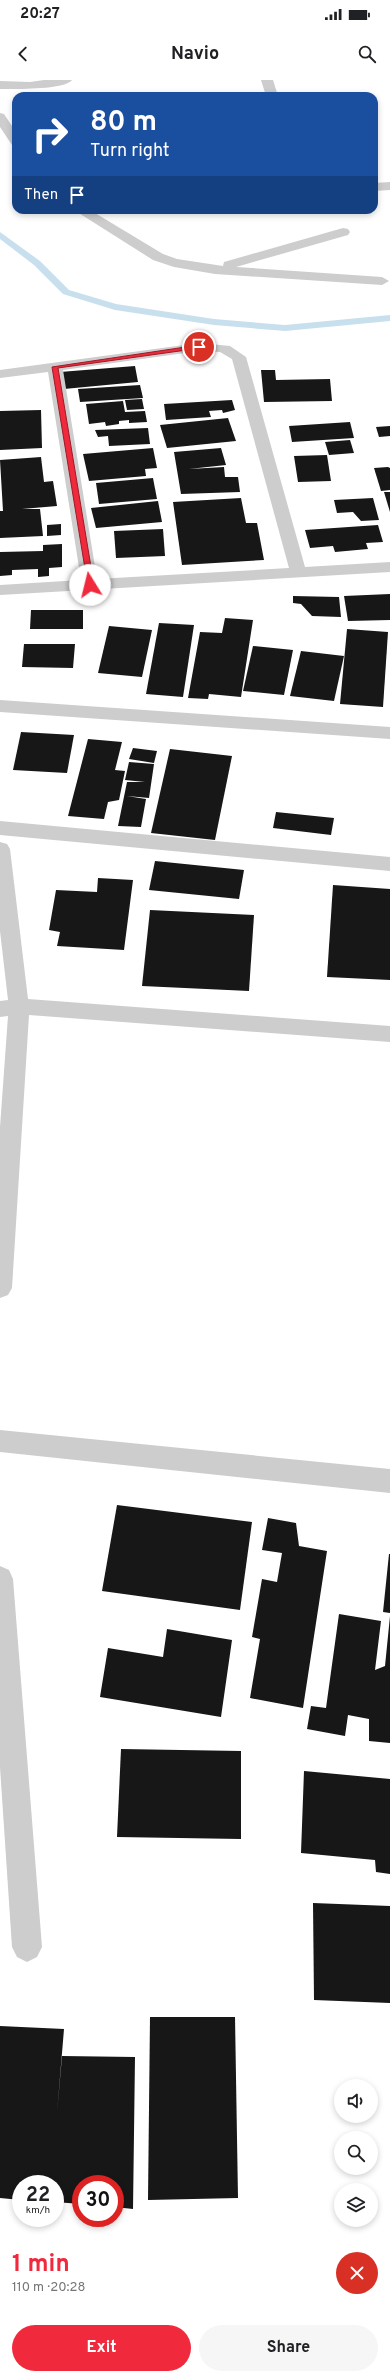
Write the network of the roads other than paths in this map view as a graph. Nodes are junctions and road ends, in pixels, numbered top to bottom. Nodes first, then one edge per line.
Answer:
1 (66, 80) edge
2 (267, 80) edge
3 (0, 85) edge
4 (271, 92) edge
5 (0, 117) edge
6 (12, 136) edge
7 (390, 186) edge
8 (378, 187) edge
9 (86, 214) edge
10 (343, 232) dead end
11 (215, 270) junction
12 (382, 281) dead end
13 (55, 367) junction
14 (0, 374) edge
15 (390, 567) edge
16 (299, 574) junction
17 (90, 585) junction
18 (0, 590) edge
19 (0, 706) edge
20 (390, 733) edge
21 (0, 828) edge
22 (0, 849) edge
23 (390, 864) edge
24 (10, 1007) edge
25 (390, 1034) edge
26 (0, 1288) edge
27 (0, 1440) edge
28 (390, 1481) edge
29 (0, 1579) edge
30 (7, 1757) edge
31 (27, 1947) dead end

1 - 3 street
2 - 4 street
5 - 6 street
7 - 8 street
9 - 11 street
10 - 11 street
11 - 12 street
13 - 14 street
13 - 16 street
13 - 17 street
15 - 16 street
16 - 17 street
17 - 18 street
19 - 20 street
21 - 23 street
22 - 24 street
24 - 25 street
24 - 26 street
27 - 28 street
29 - 30 street
30 - 31 street

